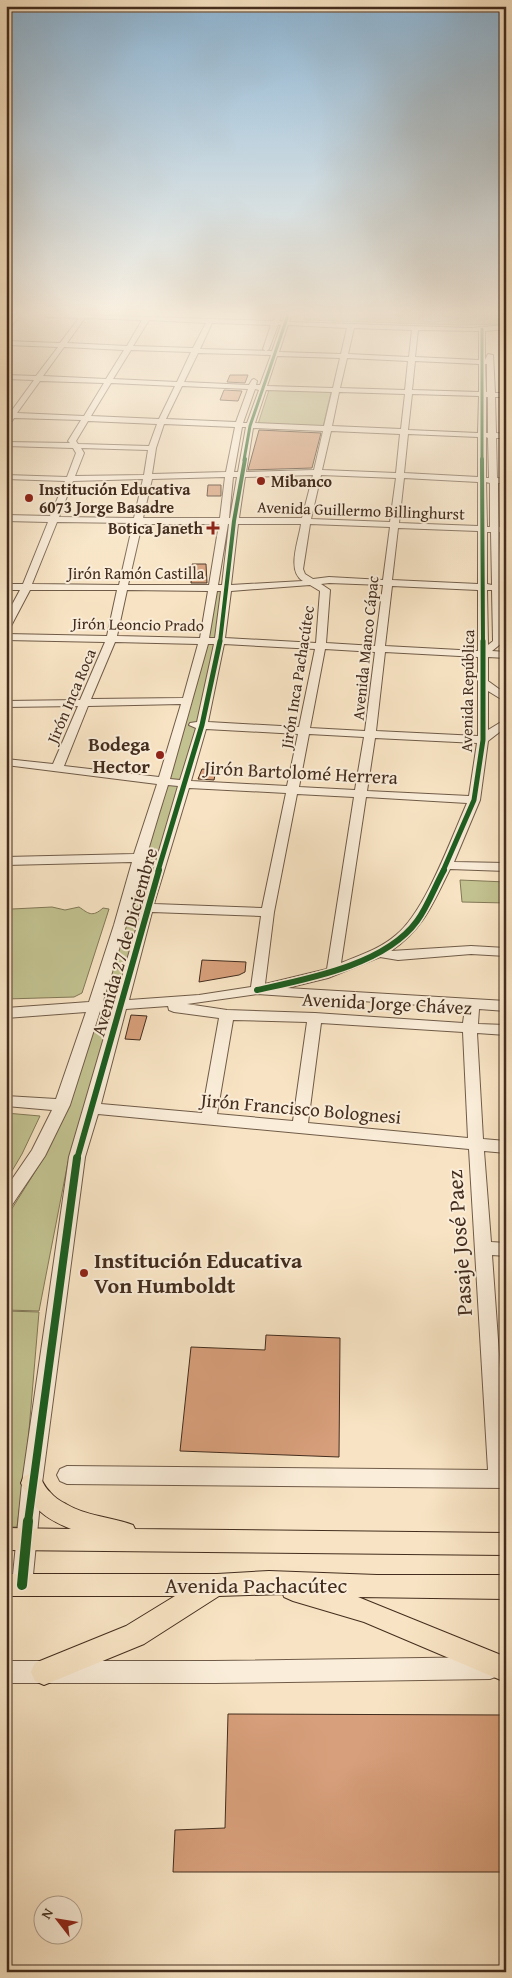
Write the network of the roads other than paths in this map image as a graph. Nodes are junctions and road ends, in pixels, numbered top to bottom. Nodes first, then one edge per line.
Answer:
1 (93, 407) edge
2 (168, 407) edge
3 (247, 407) edge
4 (253, 407) edge
5 (332, 407) edge
6 (408, 407) edge
7 (481, 407) edge
8 (492, 407) edge
9 (9, 415) edge
10 (86, 419) junction
11 (161, 422) junction
12 (6, 423) edge
13 (239, 425) junction
14 (250, 426) junction
15 (327, 429) junction
16 (405, 432) junction
17 (481, 435) junction
18 (493, 436) junction
19 (506, 436) edge
20 (6, 444) edge
21 (76, 446) junction
22 (152, 448) junction
23 (316, 472) junction
24 (241, 475) junction
25 (229, 476) junction
26 (400, 476) junction
27 (6, 477) edge
28 (148, 477) junction
29 (68, 479) junction
30 (483, 480) junction
31 (493, 480) junction
32 (506, 481) edge
33 (6, 518) edge
34 (53, 520) junction
35 (139, 521) junction
36 (306, 521) junction
37 (229, 522) junction
38 (394, 525) junction
39 (482, 529) junction
40 (495, 530) junction
41 (506, 530) edge
42 (314, 582) junction
43 (387, 583) junction
44 (6, 587) edge
45 (482, 587) junction
46 (26, 588) junction
47 (124, 588) junction
48 (213, 588) junction
49 (227, 588) junction
50 (501, 588) edge
51 (6, 626) edge
52 (7, 637) edge
53 (112, 639) junction
54 (204, 641) junction
55 (220, 641) junction
56 (321, 646) junction
57 (381, 649) junction
58 (483, 654) junction
59 (506, 655) edge
60 (195, 676) junction
61 (214, 676) junction
62 (483, 682) junction
63 (506, 699) edge
64 (188, 701) junction
65 (85, 702) junction
66 (6, 704) edge
67 (506, 722) edge
68 (181, 725) junction
69 (202, 725) junction
70 (304, 731) junction
71 (370, 734) junction
72 (483, 740) junction
73 (6, 762) edge
74 (57, 768) junction
75 (164, 781) junction
76 (186, 784) junction
77 (294, 789) junction
78 (362, 793) junction
79 (474, 800) junction
80 (139, 858) junction
81 (6, 861) edge
82 (446, 865) junction
83 (506, 867) edge
84 (147, 908) junction
85 (268, 912) junction
86 (506, 952) edge
87 (379, 953) junction
88 (333, 971) junction
89 (257, 990) junction
90 (146, 1002) junction
91 (473, 1003) junction
92 (121, 1004) junction
93 (95, 1006) junction
94 (506, 1006) edge
95 (6, 1013) edge
96 (227, 1015) junction
97 (315, 1018) junction
98 (470, 1027) junction
99 (506, 1030) edge
100 (6, 1101) edge
101 (62, 1105) junction
102 (92, 1108) junction
103 (208, 1120) junction
104 (300, 1128) junction
105 (476, 1145) junction
106 (506, 1147) edge
107 (6, 1201) edge
108 (482, 1248) junction
109 (506, 1250) edge
110 (67, 1475) dead end
111 (502, 1479) edge
112 (32, 1483) junction
113 (16, 1539) edge
114 (162, 1540) junction
115 (506, 1544) edge
116 (269, 1582) junction
117 (14, 1585) edge
118 (217, 1585) junction
119 (506, 1587) edge
120 (504, 1668) edge
121 (6, 1672) edge
122 (44, 1672) junction

1 - 10 street
2 - 11 street, Jirón Inca Roca
3 - 13 street, Avenida 27 de Diciembre
4 - 14 street, Avenida 27 de Diciembre
5 - 15 street, Jirón Inca Pachacútec
6 - 16 street, Avenida Manco Cápac
7 - 17 street, Avenida República
8 - 18 street, Avenida República
9 - 10 street
9 - 12 street
10 - 11 street
10 - 21 street
11 - 13 street
11 - 22 street, Jirón Inca Roca
13 - 14 street
13 - 25 street, Avenida 27 de Diciembre
14 - 15 street
14 - 24 street, Avenida 27 de Diciembre
15 - 16 street
15 - 23 street, Jirón Inca Pachacútec
16 - 17 street
16 - 26 street, Avenida Manco Cápac
17 - 18 street
17 - 30 street, Avenida República
18 - 19 street
18 - 31 street, Avenida República
20 - 21 street
21 - 22 street
21 - 29 street
22 - 28 street, Jirón Inca Roca
23 - 24 street
23 - 26 street
23 - 36 street, Jirón Inca Pachacútec
24 - 25 street
24 - 37 street, Avenida 27 de Diciembre
25 - 28 street
25 - 37 street, Avenida 27 de Diciembre
26 - 30 street
26 - 38 street, Avenida Manco Cápac
27 - 29 street
28 - 29 street
28 - 35 street, Jirón Inca Roca
29 - 34 street
30 - 31 street
30 - 39 street, Avenida República
31 - 32 street
31 - 40 street, Avenida República
33 - 34 street, Avenida Guillermo Billinghurst
34 - 35 street, Avenida Guillermo Billinghurst
34 - 46 street
35 - 37 street, Avenida Guillermo Billinghurst
35 - 47 street, Jirón Inca Roca
36 - 37 street, Avenida Guillermo Billinghurst
36 - 38 street, Avenida Guillermo Billinghurst
36 - 42 street, Jirón Inca Pachacútec
37 - 48 street, Avenida 27 de Diciembre
37 - 49 street, Avenida 27 de Diciembre
38 - 39 street, Avenida Guillermo Billinghurst
38 - 43 street, Avenida Manco Cápac
39 - 40 street, Avenida Guillermo Billinghurst
39 - 45 street, Avenida República
40 - 41 street, Avenida Guillermo Billinghurst
40 - 50 street, Avenida República
42 - 43 street, Jirón Ramón Castilla
42 - 49 street, Jirón Ramón Castilla
42 - 56 street, Jirón Inca Pachacútec
43 - 45 street, Jirón Ramón Castilla
43 - 57 street, Avenida Manco Cápac
44 - 46 street, Jirón Ramón Castilla
45 - 50 street, Jirón Ramón Castilla
45 - 58 street, Avenida República
46 - 47 street, Jirón Ramón Castilla
46 - 51 street
47 - 48 street, Jirón Ramón Castilla
47 - 53 street, Jirón Inca Roca
48 - 49 street, Jirón Ramón Castilla
48 - 54 street, Avenida 27 de Diciembre
49 - 55 street, Avenida 27 de Diciembre
50 - 58 street, Avenida República
52 - 53 street, Jirón Leoncio Prado
53 - 54 street, Jirón Leoncio Prado
53 - 65 street, Jirón Inca Roca
54 - 55 street, Jirón Leoncio Prado
54 - 60 street, Avenida 27 de Diciembre
55 - 56 street, Jirón Leoncio Prado
55 - 61 street, Avenida 27 de Diciembre
56 - 57 street, Jirón Leoncio Prado
56 - 70 street, Jirón Inca Pachacútec
57 - 58 street, Jirón Leoncio Prado
57 - 71 street, Avenida Manco Cápac
58 - 59 street, Jirón Leoncio Prado
58 - 62 street, Avenida República
60 - 61 street
60 - 64 street, Avenida 27 de Diciembre
61 - 69 street, Avenida 27 de Diciembre
62 - 63 street
62 - 72 street, Avenida República
64 - 65 street
64 - 68 street, Avenida 27 de Diciembre
65 - 66 street
65 - 74 street, Jirón Inca Roca
67 - 72 street
68 - 69 street
68 - 75 street, Avenida 27 de Diciembre
69 - 70 street
69 - 76 street, Avenida 27 de Diciembre
70 - 71 street
70 - 77 street, Jirón Inca Pachacútec
71 - 72 street
71 - 78 street, Avenida Manco Cápac
72 - 79 street, Avenida República
73 - 74 street, Jirón Bartolomé Herrera
74 - 75 street, Jirón Bartolomé Herrera
75 - 76 street, Jirón Bartolomé Herrera
75 - 80 street, Avenida 27 de Diciembre
76 - 77 street, Jirón Bartolomé Herrera
76 - 84 street, Avenida 27 de Diciembre
77 - 78 street, Jirón Bartolomé Herrera
77 - 85 street, Jirón Inca Pachacútec
78 - 79 street, Jirón Bartolomé Herrera
78 - 88 street, Avenida Manco Cápac
79 - 82 street, Avenida República
80 - 81 street
80 - 93 street, Avenida 27 de Diciembre
82 - 83 street
82 - 87 street, Avenida República
84 - 85 street
84 - 92 street, Avenida 27 de Diciembre
85 - 89 street, Jirón Inca Pachacútec
86 - 87 street
87 - 88 street, Avenida República
88 - 89 street, Avenida República
89 - 90 street, Avenida Jorge Chávez
89 - 91 street, Avenida Jorge Chávez
90 - 92 street, Avenida Jorge Chávez
90 - 96 street, Avenida Jorge Chávez
91 - 94 street, Avenida Jorge Chávez
91 - 98 street, Pasaje José Paez
92 - 93 street, Avenida Jorge Chávez
92 - 102 street, Avenida 27 de Diciembre
93 - 95 street, Avenida Jorge Chávez
93 - 101 street, Avenida 27 de Diciembre
96 - 97 street, Avenida Jorge Chávez
96 - 103 street
97 - 98 street, Avenida Jorge Chávez
97 - 104 street
98 - 99 street, Avenida Jorge Chávez
98 - 105 street, Pasaje José Paez
100 - 101 street
101 - 107 street, Avenida 27 de Diciembre
102 - 103 street, Jirón Francisco Bolognesi
102 - 112 street, Avenida 27 de Diciembre
103 - 104 street, Jirón Francisco Bolognesi
104 - 105 street, Jirón Francisco Bolognesi
105 - 106 street, Jirón Francisco Bolognesi
105 - 108 street, Pasaje José Paez
108 - 109 street
108 - 111 street, Pasaje José Paez
110 - 111 street
112 - 113 street, Avenida 27 de Diciembre
112 - 114 main road
113 - 114 main road
113 - 117 street, Avenida 27 de Diciembre
114 - 115 main road
116 - 118 main road, Avenida Pachacútec
116 - 119 main road, Avenida Pachacútec
116 - 120 main road
117 - 118 main road, Avenida Pachacútec
118 - 122 main road
120 - 122 street
121 - 122 street

